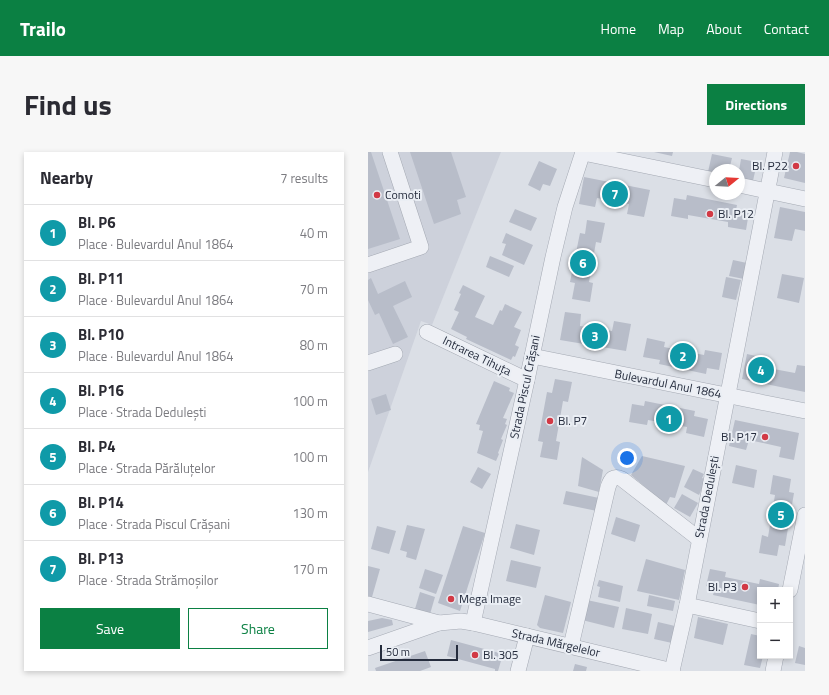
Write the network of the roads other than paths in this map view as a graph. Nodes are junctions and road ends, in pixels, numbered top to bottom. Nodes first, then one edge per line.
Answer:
1 (390, 152) edge
2 (583, 152) edge
3 (775, 152) edge
4 (709, 179) edge
5 (745, 186) edge
6 (767, 191) junction
7 (805, 199) edge
8 (368, 265) edge
9 (427, 332) dead end
10 (395, 354) dead end
11 (532, 356) junction
12 (368, 363) edge
13 (528, 380) junction
14 (727, 396) junction
15 (805, 411) edge
16 (805, 515) edge
17 (699, 539) junction
18 (791, 587) edge
19 (368, 604) edge
20 (687, 605) junction
21 (757, 620) edge
22 (439, 623) junction
23 (473, 623) junction
24 (527, 636) junction
25 (571, 646) junction
26 (368, 648) edge
27 (775, 659) edge
28 (518, 671) edge
29 (672, 671) edge
30 (773, 671) edge

1 - 8 street
2 - 4 street
2 - 11 street, Strada Piscul Crășani
3 - 6 street, Strada Dedulești
5 - 6 street
6 - 7 street
6 - 14 street, Strada Dedulești
9 - 13 street, Intrarea Tihuța
10 - 12 street
11 - 13 street, Strada Piscul Crășani
11 - 14 street, Bulevardul Anul 1864
13 - 23 street, Strada Piscul Crășani
14 - 15 street, Bulevardul Anul 1864
14 - 17 street, Strada Dedulești
16 - 18 street
17 - 20 street, Strada Dedulești
17 - 25 street
19 - 22 street, Strada Mărgelelor
20 - 21 street
20 - 29 street, Strada Dedulești
22 - 23 street, Strada Mărgelelor
22 - 26 street, Strada Mărgelelor
23 - 24 street, Strada Mărgelelor
24 - 25 street, Strada Mărgelelor
24 - 28 street
25 - 29 street, Strada Mărgelelor
27 - 30 street

